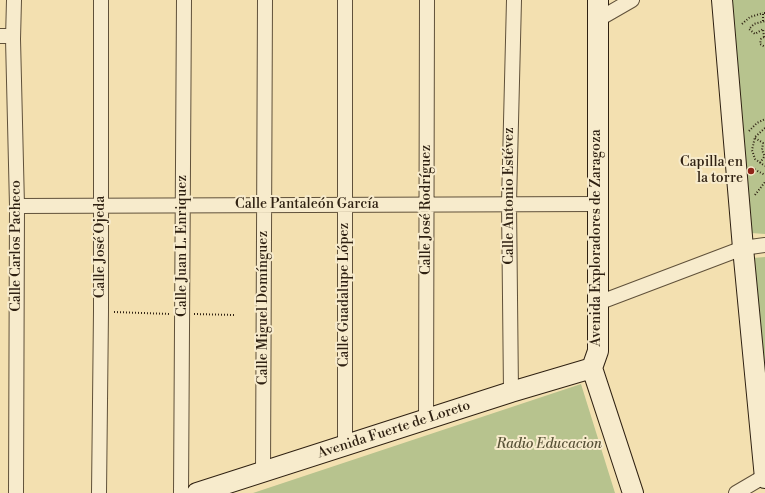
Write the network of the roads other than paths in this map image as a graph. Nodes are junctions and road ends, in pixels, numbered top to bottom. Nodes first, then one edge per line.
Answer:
1 (14, 0) edge
2 (101, 0) edge
3 (184, 0) edge
4 (265, 0) edge
5 (346, 0) edge
6 (427, 0) edge
7 (514, 0) edge
8 (632, 0) edge
9 (722, 0) edge
10 (598, 9) edge
11 (7, 38) edge
12 (508, 203) junction
13 (428, 204) junction
14 (597, 204) junction
15 (182, 205) junction
16 (344, 205) junction
17 (17, 206) junction
18 (101, 206) junction
19 (264, 206) junction
20 (765, 245) edge
21 (743, 248) junction
22 (598, 303) junction
23 (592, 368) junction
24 (511, 392) junction
25 (426, 419) junction
26 (345, 445) junction
27 (263, 472) junction
28 (765, 477) edge
29 (16, 493) edge
30 (98, 493) edge
31 (181, 493) edge
32 (197, 493) edge
33 (633, 493) edge
34 (736, 493) edge

1 - 11 street, Calle Carlos Pacheco
2 - 18 street, Calle José Ojeda
3 - 15 street, Calle Juan L. Enriquez
4 - 19 street, Calle Miguel Domínguez
5 - 16 street, Calle Guadalupe López
6 - 13 street, Calle José Rodríguez
7 - 12 street, Calle Antonio Estévez
8 - 10 street
9 - 21 street
10 - 14 street, Avenida Exploradores de Zaragoza
11 - 17 street, Calle Carlos Pacheco
12 - 13 street, Calle Pantaleón García
12 - 14 street, Calle Pantaleón García
12 - 24 street, Calle Antonio Estévez
13 - 16 street, Calle Pantaleón García
13 - 25 street, Calle José Rodríguez
14 - 22 street, Avenida Exploradores de Zaragoza
15 - 18 street, Calle Pantaleón García
15 - 19 street, Calle Pantaleón García
15 - 31 street, Calle Juan L. Enriquez
16 - 19 street, Calle Pantaleón García
16 - 26 street, Calle Guadalupe López
17 - 18 street, Calle Pantaleón García
17 - 29 street, Calle Carlos Pacheco
18 - 30 street, Calle José Ojeda
19 - 27 street, Calle Miguel Domínguez
20 - 21 street
21 - 22 street
21 - 28 street
22 - 23 street, Avenida Exploradores de Zaragoza
23 - 24 street, Avenida Fuerte de Loreto
23 - 33 street
24 - 25 street, Avenida Fuerte de Loreto
25 - 26 street, Avenida Fuerte de Loreto
26 - 27 street, Avenida Fuerte de Loreto
27 - 32 street, Avenida Fuerte de Loreto
28 - 34 street

